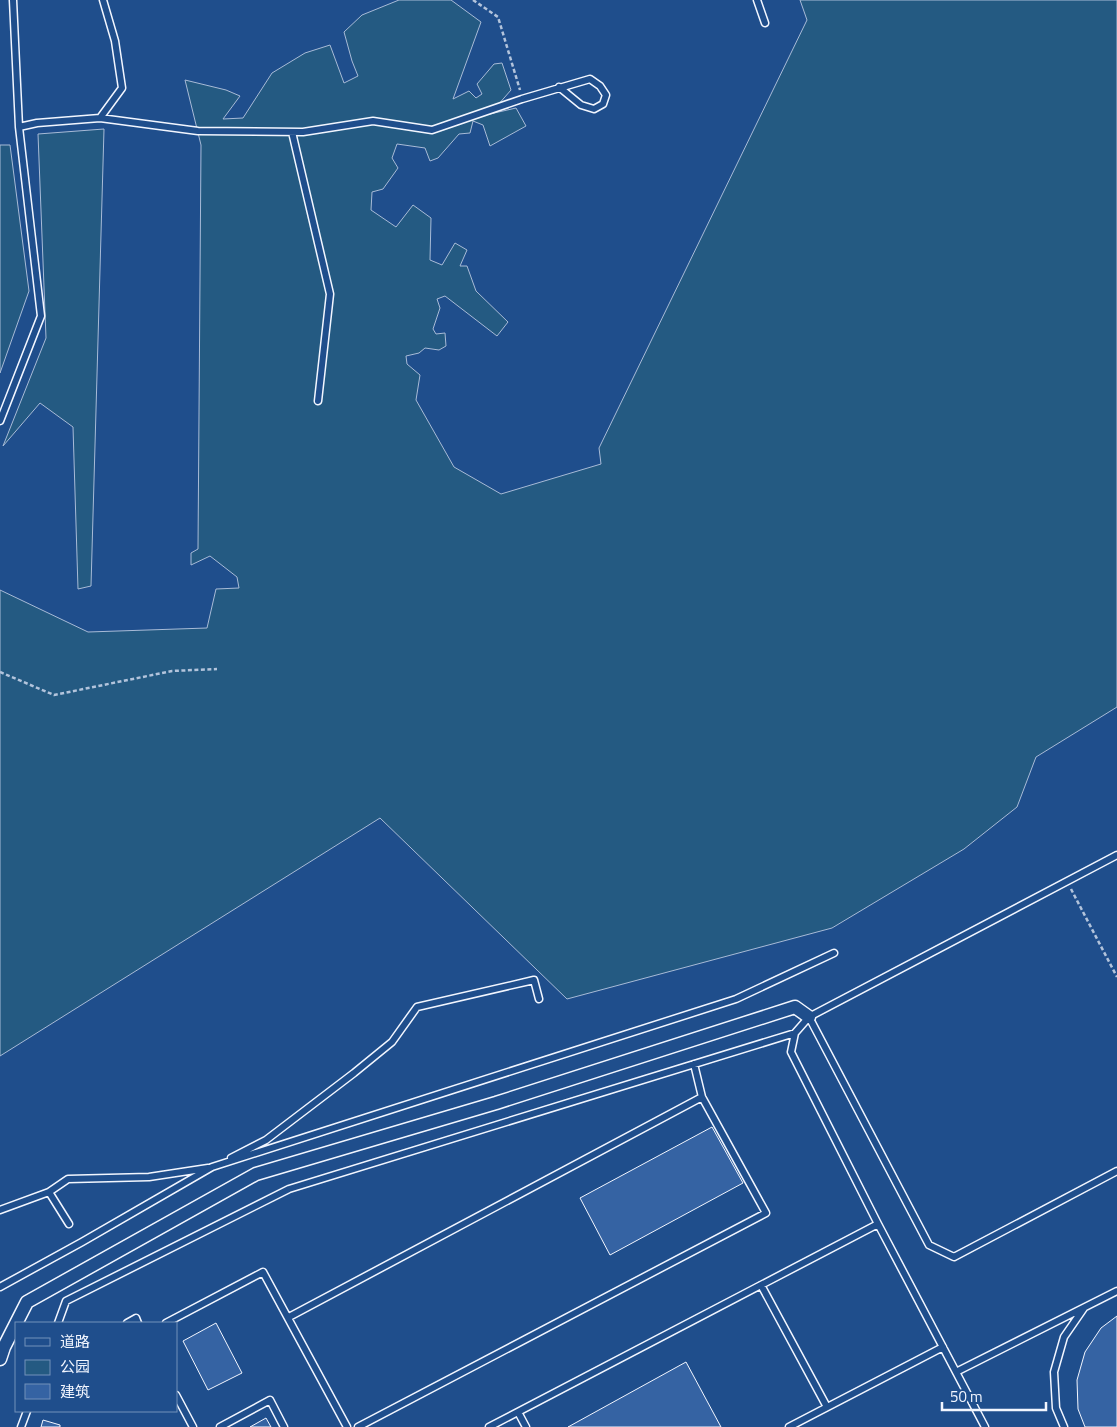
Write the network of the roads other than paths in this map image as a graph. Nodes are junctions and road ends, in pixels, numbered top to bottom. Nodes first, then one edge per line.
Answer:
1 (13, 0) edge
2 (103, 0) edge
3 (757, 0) edge
4 (766, 23) dead end
5 (559, 87) junction
6 (100, 118) junction
7 (19, 127) junction
8 (292, 132) junction
9 (318, 401) dead end
10 (0, 421) edge
11 (1117, 855) edge
12 (834, 953) dead end
13 (539, 999) dead end
14 (809, 1017) junction
15 (794, 1033) junction
16 (694, 1064) junction
17 (702, 1098) junction
18 (212, 1167) junction
19 (1117, 1172) edge
20 (49, 1192) junction
21 (0, 1210) edge
22 (68, 1224) dead end
23 (878, 1224) junction
24 (761, 1285) junction
25 (0, 1287) edge
26 (1117, 1290) edge
27 (1085, 1307) junction
28 (289, 1317) junction
29 (17, 1322) edge
30 (58, 1322) edge
31 (129, 1322) edge
32 (138, 1322) edge
33 (168, 1322) edge
34 (15, 1325) edge
35 (943, 1347) junction
36 (0, 1359) edge
37 (956, 1372) junction
38 (178, 1399) edge
39 (827, 1407) junction
40 (27, 1412) edge
41 (518, 1412) junction
42 (21, 1427) edge
43 (193, 1427) edge
44 (220, 1427) edge
45 (284, 1427) edge
46 (347, 1427) edge
47 (358, 1427) edge
48 (489, 1427) edge
49 (526, 1427) edge
50 (789, 1427) edge
51 (985, 1427) edge
52 (1064, 1427) edge

1 - 7 lane
2 - 6 lane
3 - 4 lane
5 - 5 lane
5 - 8 lane
6 - 7 lane
6 - 8 lane
7 - 10 lane
8 - 9 lane
11 - 14 lane
12 - 18 lane
13 - 18 lane
14 - 15 lane
14 - 19 lane
14 - 29 street
15 - 16 lane
15 - 23 lane
16 - 17 lane
16 - 30 lane
17 - 28 lane
17 - 47 lane
18 - 20 lane
18 - 25 lane
20 - 21 lane
20 - 22 lane
23 - 24 lane
23 - 35 lane
24 - 39 lane
24 - 41 lane
26 - 27 lane
27 - 37 lane
27 - 52 lane
28 - 33 lane
28 - 46 lane
31 - 32 lane
34 - 36 street
35 - 37 lane
35 - 39 lane
37 - 51 lane
38 - 43 lane
39 - 50 lane
40 - 42 lane
41 - 48 lane
41 - 49 lane
44 - 45 lane

